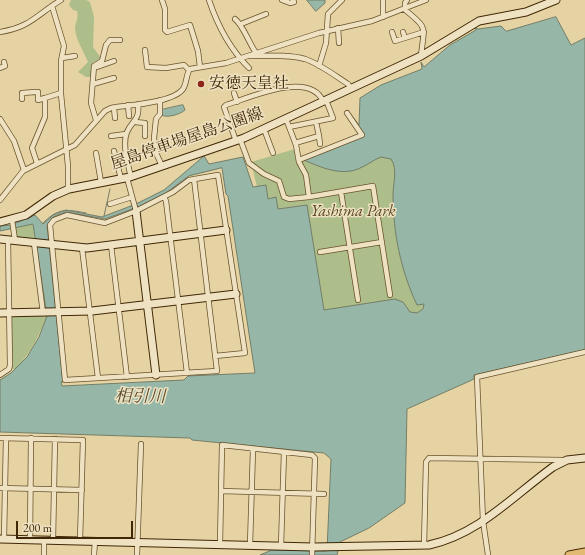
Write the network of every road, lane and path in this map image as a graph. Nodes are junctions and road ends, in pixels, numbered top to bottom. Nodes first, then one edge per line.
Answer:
1 (61, 0) edge
2 (162, 0) edge
3 (209, 0) edge
4 (282, 0) edge
5 (292, 0) edge
6 (342, 0) edge
7 (383, 0) edge
8 (407, 0) edge
9 (426, 0) edge
10 (556, 0) edge
11 (52, 6) junction
12 (405, 9) junction
13 (266, 14) dead end
14 (383, 17) junction
15 (235, 19) dead end
16 (241, 24) junction
17 (338, 28) junction
18 (326, 31) junction
19 (0, 32) edge
20 (392, 32) dead end
21 (403, 32) dead end
22 (424, 32) junction
23 (405, 38) junction
24 (120, 40) dead end
25 (339, 42) dead end
26 (145, 50) dead end
27 (256, 52) junction
28 (75, 56) dead end
29 (246, 56) junction
30 (421, 56) junction
31 (62, 58) junction
32 (239, 58) junction
33 (114, 61) dead end
34 (4, 62) dead end
35 (319, 66) junction
36 (200, 67) junction
37 (0, 68) edge
38 (94, 68) junction
39 (249, 68) dead end
40 (188, 70) junction
41 (114, 78) dead end
42 (93, 84) junction
43 (351, 89) junction
44 (61, 94) junction
45 (234, 94) dead end
46 (45, 98) junction
47 (22, 99) dead end
48 (160, 100) junction
49 (324, 101) junction
50 (237, 102) junction
51 (138, 104) junction
52 (128, 105) junction
53 (114, 108) junction
54 (347, 113) dead end
55 (129, 116) dead end
56 (115, 118) dead end
57 (0, 119) edge
58 (286, 119) junction
59 (96, 120) junction
60 (135, 122) junction
61 (316, 122) junction
62 (289, 127) junction
63 (264, 129) junction
64 (126, 134) junction
65 (111, 136) dead end
66 (145, 136) dead end
67 (319, 136) junction
68 (238, 140) junction
69 (295, 143) junction
70 (320, 144) dead end
71 (66, 150) junction
72 (114, 151) dead end
73 (96, 153) dead end
74 (273, 153) dead end
75 (299, 160) junction
76 (37, 163) junction
77 (162, 166) junction
78 (24, 170) junction
79 (127, 178) junction
80 (194, 179) junction
81 (101, 182) junction
82 (68, 189) junction
83 (341, 192) junction
84 (132, 197) junction
85 (164, 197) junction
86 (309, 197) junction
87 (0, 200) edge
88 (110, 204) dead end
89 (136, 210) junction
90 (0, 222) edge
91 (12, 222) junction
92 (226, 230) junction
93 (200, 234) junction
94 (170, 237) junction
95 (0, 239) edge
96 (11, 240) junction
97 (140, 241) junction
98 (382, 242) junction
99 (35, 243) junction
100 (50, 244) junction
101 (111, 245) junction
102 (350, 247) junction
103 (82, 248) junction
104 (320, 252) dead end
105 (236, 294) junction
106 (390, 295) dead end
107 (208, 297) junction
108 (358, 300) dead end
109 (178, 301) junction
110 (148, 305) junction
111 (119, 308) junction
112 (57, 312) junction
113 (90, 312) junction
114 (0, 313) edge
115 (9, 313) junction
116 (44, 313) junction
117 (585, 352) edge
118 (215, 356) junction
119 (187, 373) junction
120 (0, 375) edge
121 (156, 375) junction
122 (127, 377) junction
123 (98, 378) junction
124 (0, 438) edge
125 (6, 438) junction
126 (31, 438) junction
127 (56, 439) junction
128 (141, 444) dead end
129 (253, 449) junction
130 (284, 452) junction
131 (585, 458) edge
132 (481, 459) junction
133 (567, 460) junction
134 (2, 488) edge
135 (30, 488) junction
136 (54, 489) junction
137 (82, 490) junction
138 (221, 491) junction
139 (252, 492) junction
140 (283, 492) junction
141 (314, 493) junction
142 (324, 494) dead end
143 (483, 521) junction
144 (2, 539) edge
145 (30, 540) junction
146 (44, 540) junction
147 (53, 540) junction
148 (80, 540) junction
149 (95, 541) junction
150 (138, 542) junction
151 (220, 544) junction
152 (250, 545) junction
153 (281, 546) junction
154 (424, 546) junction
155 (312, 550) edge
156 (585, 552) edge
157 (44, 555) edge
158 (94, 555) edge
159 (137, 555) edge
160 (488, 555) edge
161 (570, 555) edge

1 - 11 street
2 - 36 street
3 - 32 street
4 - 5 street
6 - 18 street
7 - 14 street
8 - 12 street
9 - 12 street
10 - 30 street, 屋島停車場屋島公園線
11 - 19 street
11 - 31 street
12 - 14 street
12 - 22 street
13 - 16 street
14 - 17 street
15 - 16 street
16 - 27 street
17 - 18 street
17 - 25 street
18 - 27 street
18 - 35 street
20 - 23 street
21 - 23 street
22 - 23 street
22 - 30 street
24 - 38 street
26 - 40 street
27 - 29 street
28 - 31 street
29 - 32 street
29 - 35 street
30 - 43 street, 屋島停車場屋島公園線
31 - 44 street
32 - 36 street
32 - 39 street
33 - 38 street
34 - 37 street
35 - 43 street
36 - 40 street
38 - 42 street
40 - 48 street
41 - 42 street
42 - 59 street
43 - 49 street, 屋島停車場屋島公園線
44 - 46 street
44 - 71 street
45 - 50 street
46 - 47 street
46 - 76 street
48 - 51 street
48 - 77 street
49 - 50 street
49 - 58 street, 屋島停車場屋島公園線
49 - 61 street
50 - 68 street
51 - 52 street
51 - 60 street
52 - 53 street
52 - 55 street
53 - 56 street
53 - 59 street
54 - 75 street
57 - 78 street
58 - 62 street
58 - 63 street, 屋島停車場屋島公園線
59 - 71 street
60 - 64 street
60 - 66 street
61 - 62 street
61 - 67 street
62 - 69 street
63 - 68 street, 屋島停車場屋島公園線
63 - 74 street
64 - 65 street
64 - 79 street
67 - 69 street
67 - 70 street
68 - 77 street, 屋島停車場屋島公園線
68 - 86 street
69 - 75 street
71 - 76 street
71 - 82 street
72 - 79 street
73 - 81 street
75 - 86 street
76 - 78 street
77 - 79 street, 屋島停車場屋島公園線
78 - 87 street
79 - 81 street, 屋島停車場屋島公園線
79 - 84 street
80 - 85 street
80 - 92 street
80 - 93 street
81 - 82 street, 屋島停車場屋島公園線
82 - 91 street, 屋島停車場屋島公園線
83 - 86 street
83 - 98 street
83 - 102 street
84 - 88 street
84 - 89 street
85 - 89 street
85 - 94 street
89 - 97 street
89 - 100 street
90 - 91 street, 屋島停車場屋島公園線
91 - 96 street
92 - 93 street
92 - 105 street
93 - 94 street
93 - 107 street
94 - 97 street
94 - 109 street
95 - 96 street
96 - 99 street
96 - 115 street
97 - 101 street
97 - 110 street
98 - 102 street
98 - 106 street
99 - 100 street
99 - 116 street
100 - 103 street
100 - 112 street
101 - 103 street
101 - 111 street
102 - 104 street
102 - 108 street
103 - 113 street
105 - 107 street
105 - 118 street
107 - 109 street
107 - 118 street
109 - 110 street
109 - 119 street
110 - 111 street
110 - 121 street
111 - 113 street
111 - 122 street
112 - 113 street
112 - 116 street
112 - 123 street
113 - 123 street
114 - 115 street
115 - 116 street
115 - 120 street
117 - 132 street
118 - 119 street
119 - 121 street
121 - 122 street
122 - 123 street
124 - 125 street
125 - 126 street
125 - 134 street
126 - 127 street
126 - 135 street
127 - 136 street
127 - 137 street
128 - 150 street
129 - 130 street
129 - 138 street
129 - 139 street
130 - 140 street
130 - 141 street
131 - 133 street
132 - 133 street
132 - 143 street
132 - 154 street
133 - 143 street
134 - 135 street
134 - 144 street
135 - 136 street
135 - 145 street
136 - 137 street
136 - 147 street
137 - 148 street
138 - 139 street
138 - 151 street
139 - 140 street
139 - 152 street
140 - 141 street
140 - 153 street
141 - 142 street
141 - 155 street
143 - 154 street
143 - 160 street
144 - 145 street
145 - 146 street
146 - 147 street
146 - 157 street
147 - 148 street
148 - 149 street
149 - 150 street
149 - 158 street
150 - 151 street
150 - 159 street
151 - 152 street
152 - 153 street
153 - 155 street
154 - 155 street
156 - 161 main road

